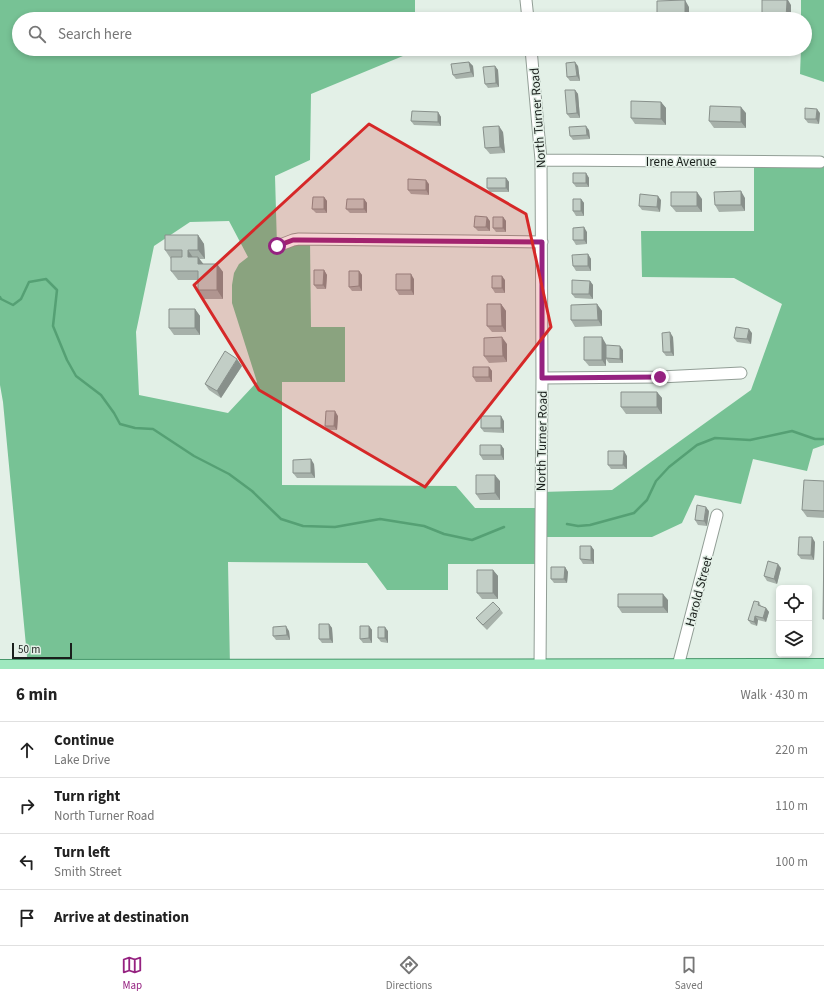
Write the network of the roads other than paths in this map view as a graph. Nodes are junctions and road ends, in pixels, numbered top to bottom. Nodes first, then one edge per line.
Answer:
1 (526, 0) edge
2 (527, 12) edge
3 (532, 56) edge
4 (541, 160) junction
5 (820, 162) dead end
6 (542, 242) junction
7 (275, 247) dead end
8 (741, 373) dead end
9 (542, 378) junction
10 (717, 515) dead end
11 (678, 666) junction
12 (824, 666) edge
13 (0, 667) edge
14 (540, 668) edge

1 - 2 street
3 - 4 street, North Turner Road
4 - 5 street, Irene Avenue
4 - 6 street, North Turner Road
6 - 7 street
6 - 9 street, North Turner Road
8 - 9 street
9 - 14 street, North Turner Road
10 - 11 street, Harold Street
11 - 12 main road
11 - 14 main road
13 - 14 main road

